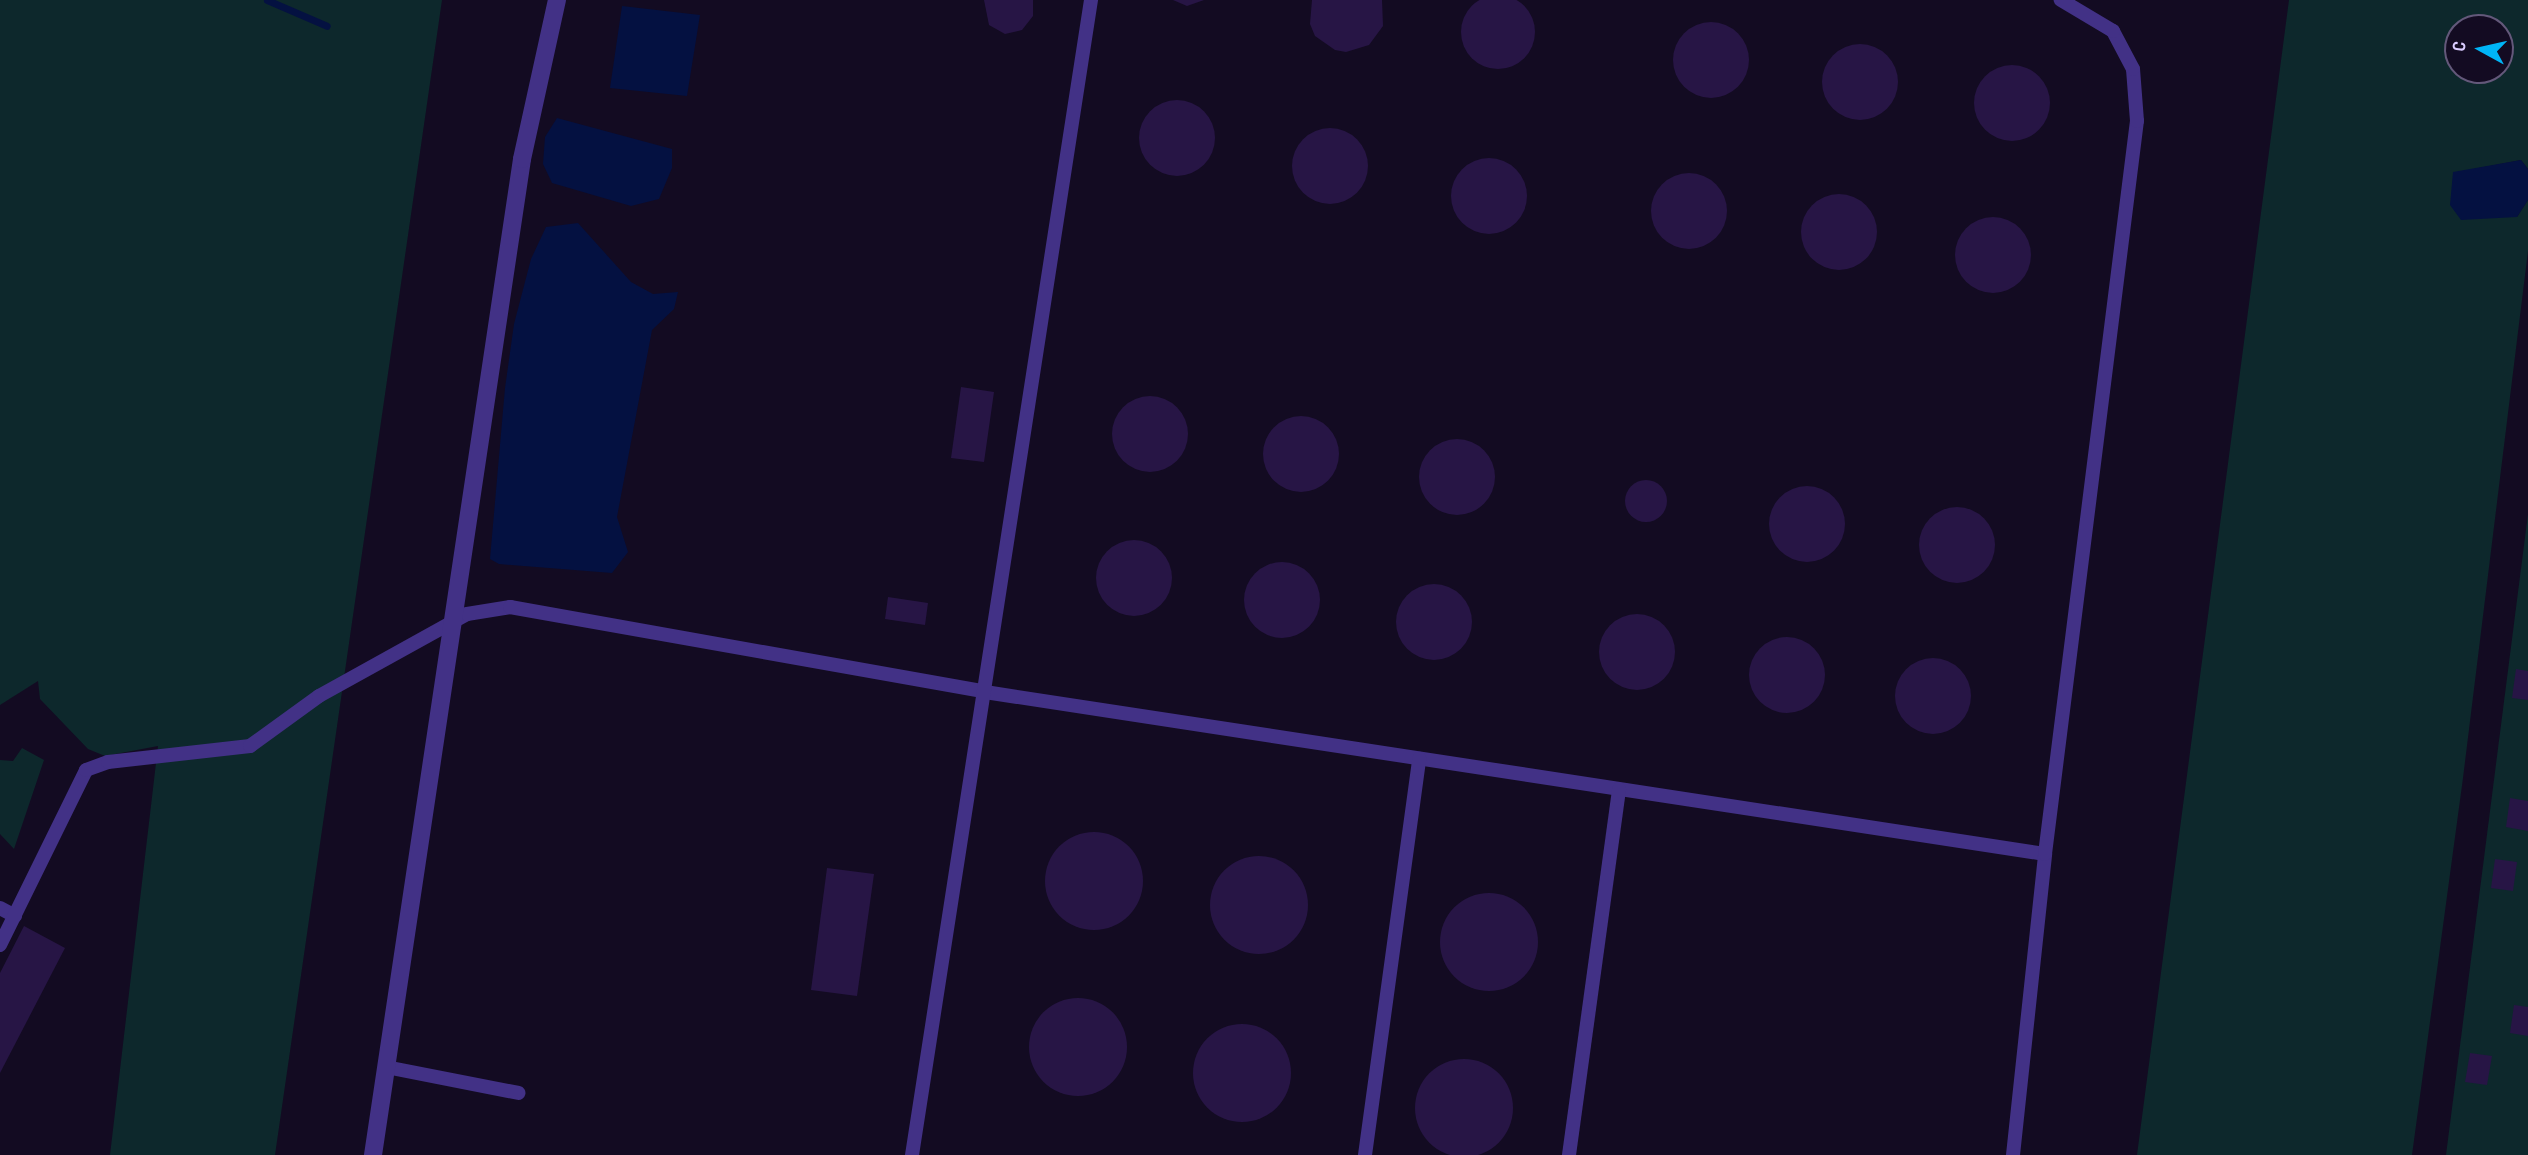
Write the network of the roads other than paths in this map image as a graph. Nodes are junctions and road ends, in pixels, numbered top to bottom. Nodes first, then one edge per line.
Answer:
1 (557, 0) edge
2 (1091, 0) edge
3 (2062, 0) edge
4 (449, 624) junction
5 (985, 692) junction
6 (1419, 758) junction
7 (1619, 789) junction
8 (2045, 854) junction
9 (0, 908) edge
10 (15, 916) junction
11 (0, 945) edge
12 (386, 1067) junction
13 (518, 1093) dead end
14 (373, 1155) edge
15 (912, 1155) edge
16 (1365, 1155) edge
17 (1569, 1155) edge
18 (2013, 1155) edge

1 - 4 street
2 - 5 lane
3 - 8 lane
4 - 5 lane
4 - 10 lane
4 - 12 street
5 - 6 lane
5 - 15 lane
6 - 7 lane
6 - 16 lane
7 - 8 lane
7 - 17 lane
8 - 18 lane
9 - 10 lane
10 - 11 lane
12 - 13 lane
12 - 14 street

